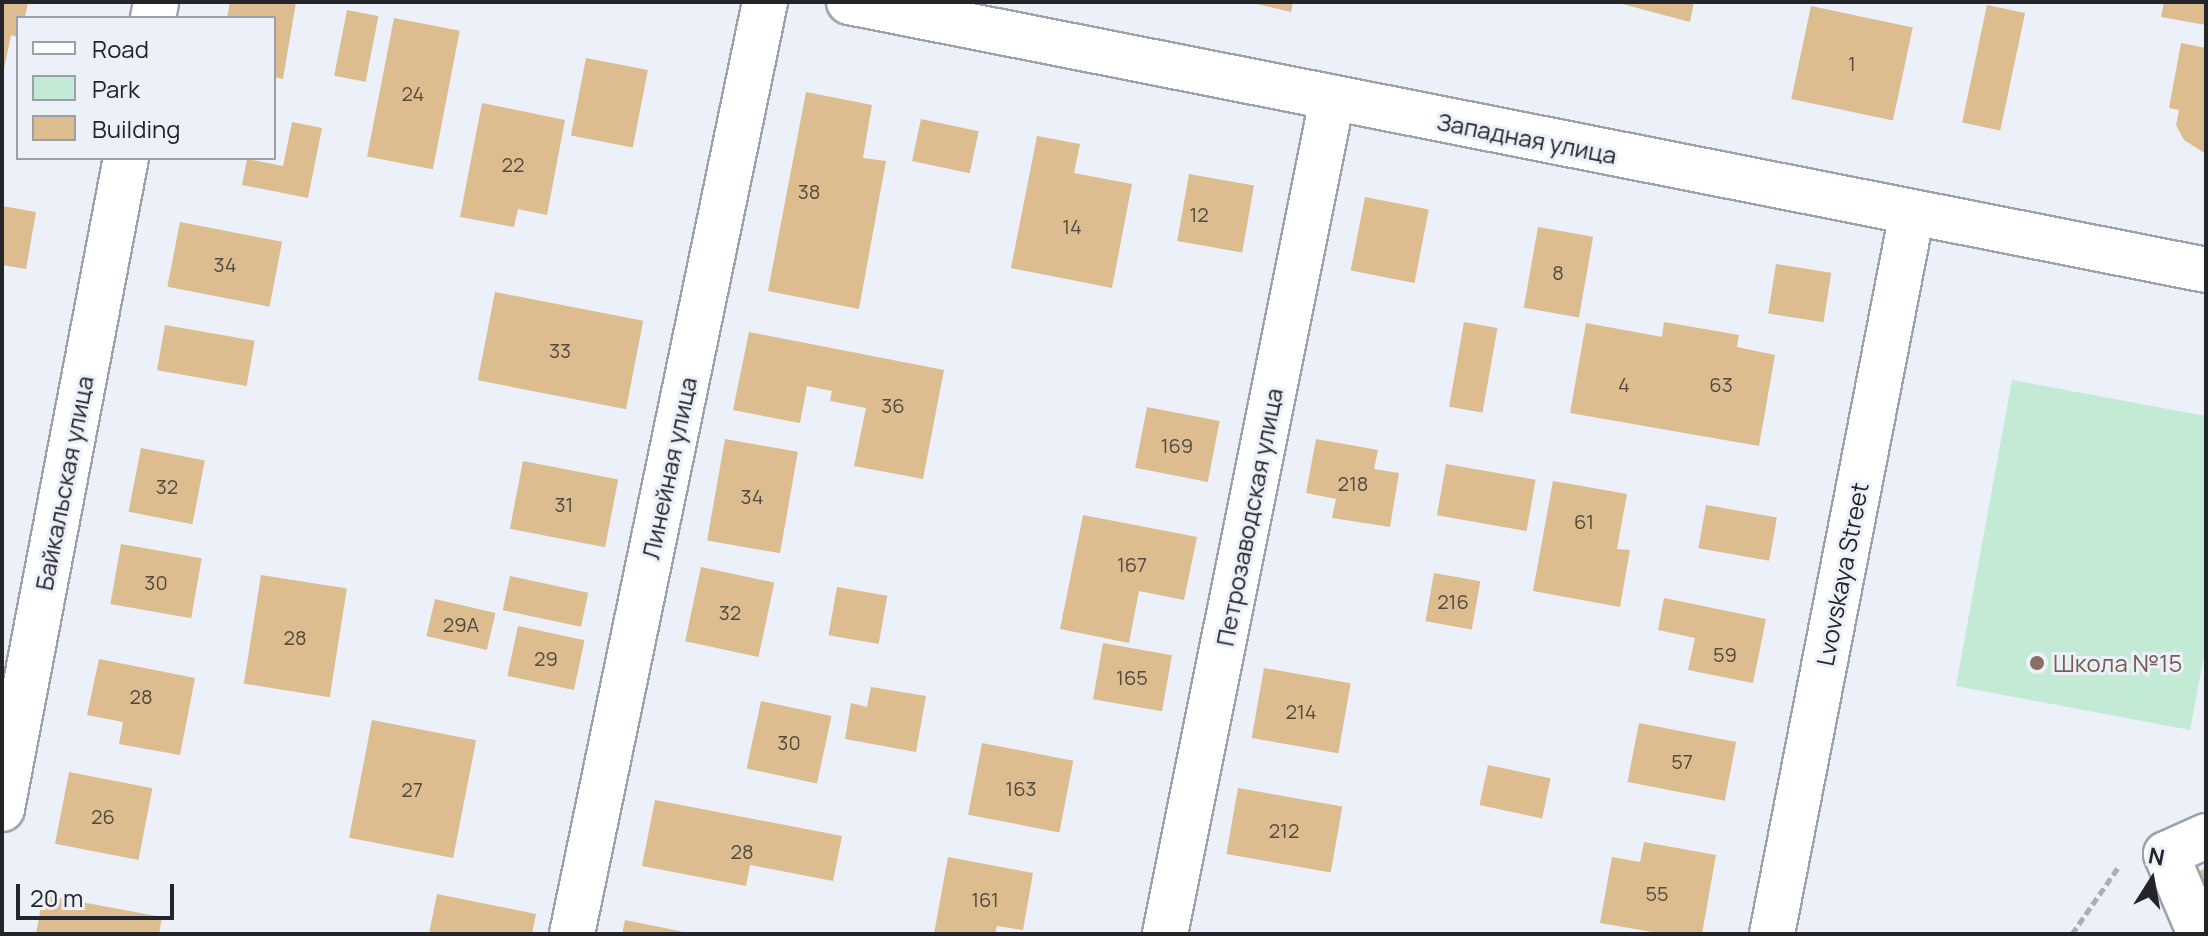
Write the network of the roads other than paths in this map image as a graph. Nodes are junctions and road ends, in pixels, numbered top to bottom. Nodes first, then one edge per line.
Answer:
1 (765, 2) edge
2 (849, 2) edge
3 (1332, 100) junction
4 (126, 160) edge
5 (1912, 213) junction
6 (2206, 270) edge
7 (2, 809) edge
8 (2206, 836) edge
9 (572, 934) edge
10 (1165, 934) edge
11 (1772, 934) edge
12 (2200, 934) edge

1 - 9 street, Линейная улица
2 - 3 street, Западная улица
3 - 5 street, Западная улица
3 - 10 street, Петрозаводская улица
4 - 7 street, Байкальская улица
5 - 6 street, Западная улица
5 - 11 street, Lvovskaya Street
8 - 12 street

